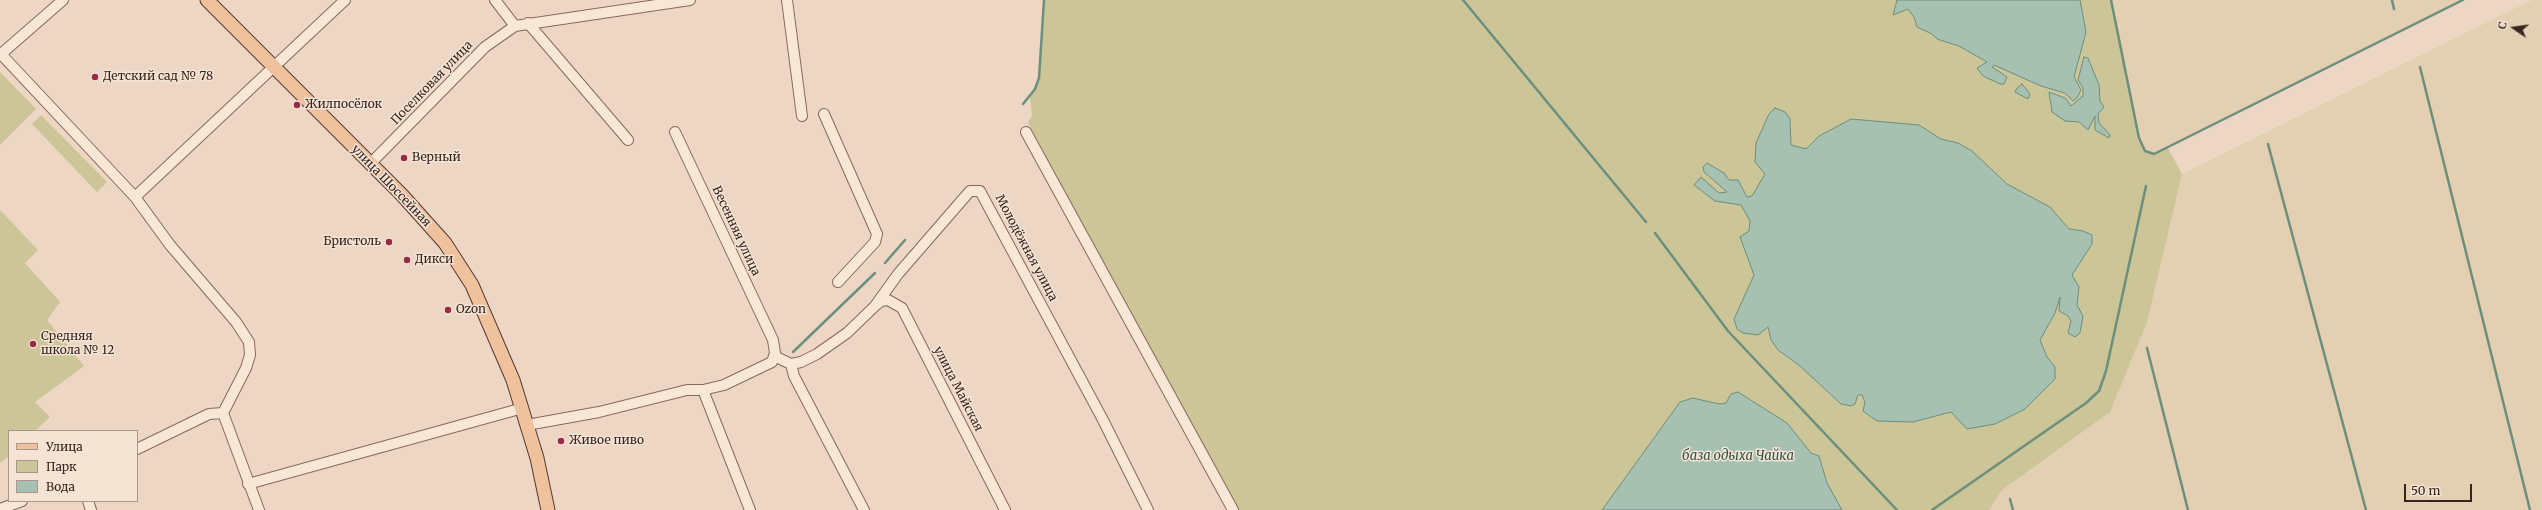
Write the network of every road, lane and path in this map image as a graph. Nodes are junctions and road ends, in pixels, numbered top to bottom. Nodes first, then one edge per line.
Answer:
1 (63, 0) edge
2 (207, 0) edge
3 (345, 0) edge
4 (495, 0) edge
5 (690, 0) edge
6 (788, 0) edge
7 (528, 23) junction
8 (515, 26) junction
9 (0, 55) edge
10 (273, 66) junction
11 (824, 114) dead end
12 (802, 116) dead end
13 (675, 132) dead end
14 (1026, 132) dead end
15 (628, 140) dead end
16 (371, 163) junction
17 (135, 197) junction
18 (838, 282) dead end
19 (874, 306) junction
20 (774, 356) junction
21 (791, 364) junction
22 (704, 390) junction
23 (523, 408) junction
24 (223, 413) junction
25 (527, 425) junction
26 (138, 448) edge
27 (248, 484) junction
28 (19, 502) edge
29 (0, 509) edge
30 (1229, 509) edge
31 (259, 510) edge
32 (548, 510) edge
33 (750, 510) edge
34 (864, 510) edge
35 (1005, 510) edge
36 (1148, 510) edge

1 - 9 street
2 - 10 main road, улица Шоссейная
3 - 10 street
4 - 8 street
5 - 7 street, Поселковая улица
6 - 12 street
7 - 8 street, Поселковая улица
7 - 15 street
8 - 16 street, Поселковая улица
9 - 17 street
10 - 16 main road, улица Шоссейная
10 - 17 street
11 - 18 street
13 - 20 street, Весенняя улица
14 - 30 street
16 - 23 main road, улица Шоссейная
17 - 24 street
19 - 21 street, Молодёжная улица
19 - 35 street, улица Майская
19 - 36 street, Молодёжная улица
20 - 21 street
20 - 22 street
21 - 34 street
22 - 25 street
22 - 33 street
23 - 25 main road, улица Шоссейная
23 - 27 street
24 - 26 street
24 - 27 street
25 - 32 main road, улица Шоссейная
27 - 31 street
28 - 29 street

